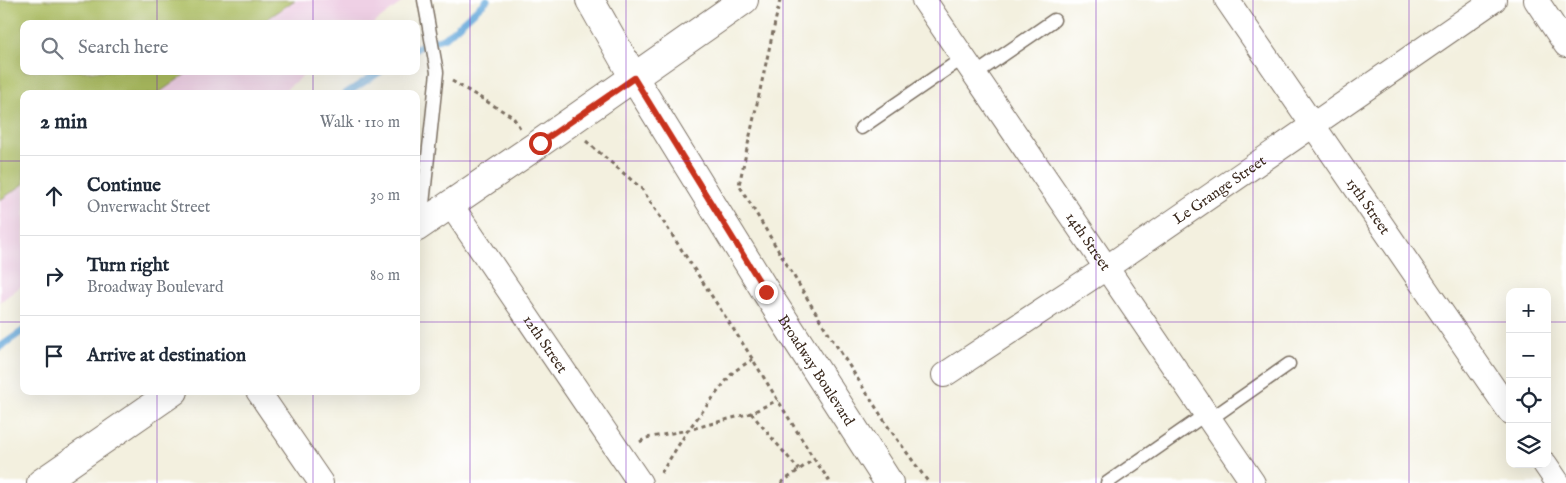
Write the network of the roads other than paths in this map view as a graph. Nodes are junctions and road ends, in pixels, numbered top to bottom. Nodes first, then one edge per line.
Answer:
1 (424, 0) edge
2 (590, 0) edge
3 (744, 0) edge
4 (924, 0) edge
5 (1227, 0) edge
6 (1494, 0) edge
7 (1536, 0) edge
8 (1054, 20) dead end
9 (1566, 45) edge
10 (969, 66) junction
11 (634, 78) junction
12 (1312, 124) junction
13 (861, 128) dead end
14 (451, 205) junction
15 (420, 217) edge
16 (420, 225) edge
17 (1106, 268) junction
18 (1290, 364) dead end
19 (944, 375) dead end
20 (168, 395) edge
21 (261, 395) edge
22 (1506, 406) edge
23 (1207, 417) junction
24 (1548, 468) edge
25 (650, 480) edge
26 (1250, 482) edge
27 (41, 483) edge
28 (321, 483) edge
29 (890, 483) edge
30 (1107, 483) edge
31 (1558, 483) edge

1 - 15 lane
2 - 11 main road, Broadway Boulevard
3 - 11 main road
4 - 10 street, 14th Street
5 - 12 street, 15th Street
6 - 12 street, Le Grange Street
7 - 9 street
8 - 10 lane
10 - 13 lane
10 - 17 street, 14th Street
11 - 14 main road
11 - 29 main road, Broadway Boulevard
12 - 17 street, Le Grange Street
12 - 22 street, 15th Street
14 - 16 main road
14 - 25 street, 12th Street
17 - 19 street, Le Grange Street
17 - 23 street, 14th Street
18 - 23 lane
20 - 27 main road
21 - 28 street
23 - 26 street, 14th Street
23 - 30 lane
24 - 31 street

